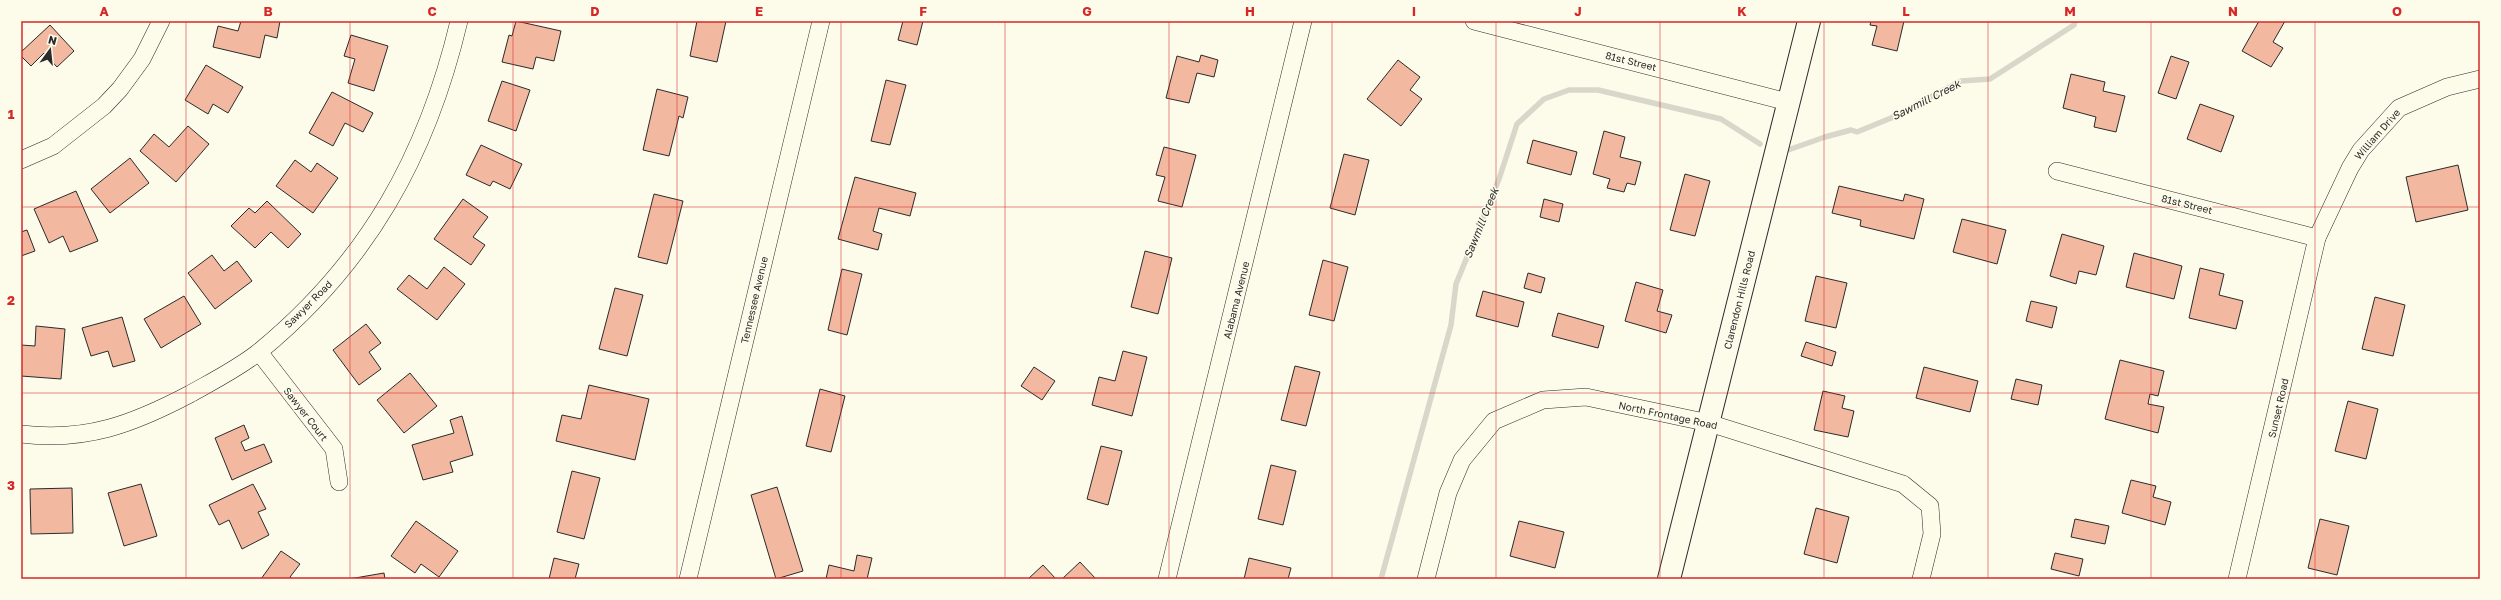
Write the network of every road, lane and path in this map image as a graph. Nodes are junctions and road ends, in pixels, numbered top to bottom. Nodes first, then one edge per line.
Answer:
1 (161, 21) edge
2 (459, 21) edge
3 (821, 21) edge
4 (1303, 21) edge
5 (1474, 21) edge
6 (1809, 21) edge
7 (2480, 79) edge
8 (1788, 102) junction
9 (21, 160) edge
10 (2057, 171) dead end
11 (2318, 238) junction
12 (259, 352) junction
13 (1709, 423) junction
14 (21, 434) edge
15 (339, 482) dead end
16 (688, 579) edge
17 (1167, 579) edge
18 (1426, 579) edge
19 (1669, 579) edge
20 (1921, 579) edge
21 (2237, 579) edge

1 - 9 street
2 - 12 street, Sawyer Road
3 - 16 street, Tennessee Avenue
4 - 17 street, Alabama Avenue
5 - 8 street, 81st Street
6 - 8 street, Clarendon Hills Road
7 - 11 street, William Drive
8 - 13 street, Clarendon Hills Road
10 - 11 street, 81st Street
11 - 21 street, Sunset Road
12 - 14 street, Sawyer Road
12 - 15 street, Sawyer Court
13 - 18 street, North Frontage Road
13 - 19 street, Clarendon Hills Road
13 - 20 street, North Frontage Road

